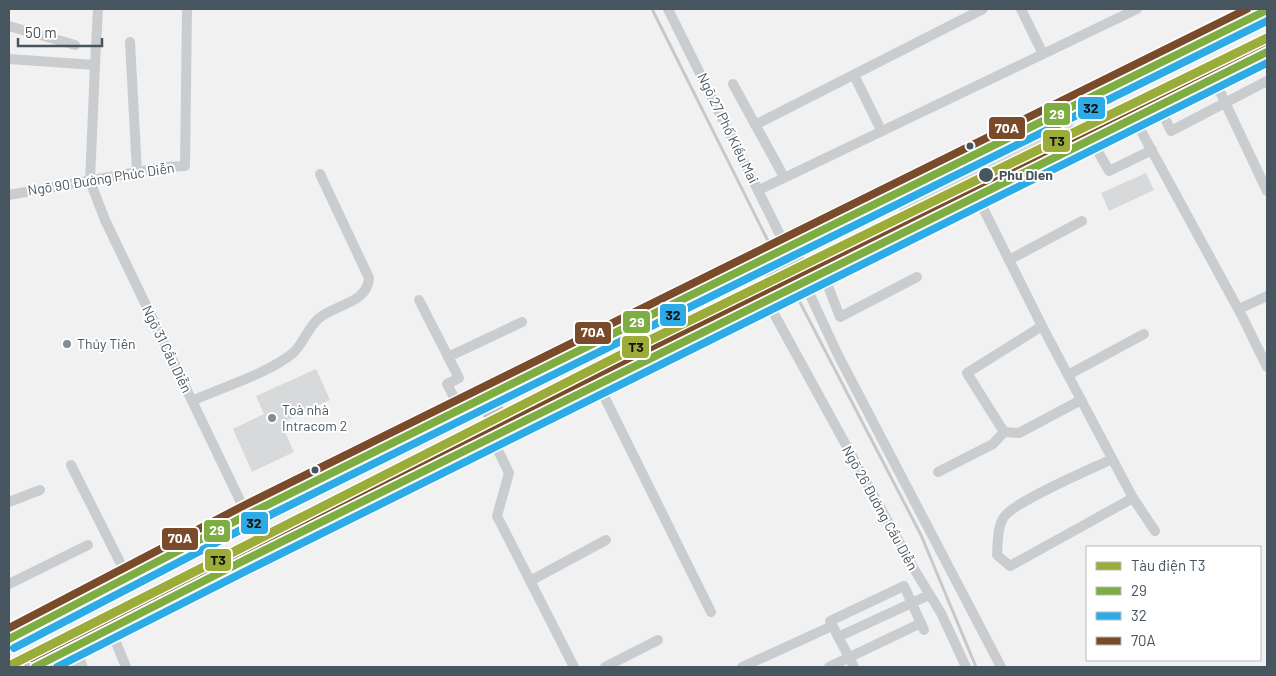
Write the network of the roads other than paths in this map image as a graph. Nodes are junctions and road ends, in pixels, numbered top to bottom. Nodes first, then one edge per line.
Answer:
1 (98, 9) edge
2 (187, 9) edge
3 (668, 9) edge
4 (983, 9) edge
5 (1021, 9) edge
6 (1137, 9) edge
7 (1267, 10) edge
8 (9, 26) edge
9 (130, 42) dead end
10 (75, 45) dead end
11 (1042, 52) junction
12 (1267, 52) edge
13 (9, 59) edge
14 (95, 65) junction
15 (854, 75) junction
16 (1214, 79) junction
17 (1267, 81) edge
18 (733, 84) dead end
19 (1224, 102) junction
20 (1159, 106) junction
21 (1134, 118) junction
22 (755, 125) junction
23 (881, 130) junction
24 (1092, 139) junction
25 (1152, 150) junction
26 (138, 172) junction
27 (320, 174) dead end
28 (784, 177) junction
29 (90, 181) junction
30 (759, 190) junction
31 (1267, 191) edge
32 (9, 194) edge
33 (977, 196) junction
34 (1082, 221) dead end
35 (786, 247) junction
36 (767, 256) junction
37 (1009, 260) junction
38 (823, 273) junction
39 (917, 277) dead end
40 (804, 282) junction
41 (786, 292) junction
42 (1267, 296) edge
43 (419, 300) dead end
44 (767, 301) junction
45 (672, 304) junction
46 (1238, 308) junction
47 (522, 322) dead end
48 (1042, 326) junction
49 (1144, 334) dead end
50 (690, 339) junction
51 (448, 357) junction
52 (1267, 367) edge
53 (1068, 375) junction
54 (598, 384) junction
55 (486, 396) junction
56 (1081, 400) junction
57 (192, 401) junction
58 (460, 409) junction
59 (1004, 432) junction
60 (497, 435) junction
61 (1112, 459) junction
62 (71, 465) dead end
63 (938, 472) dead end
64 (40, 490) dead end
65 (1133, 498) junction
66 (9, 502) edge
67 (247, 515) junction
68 (1155, 531) dead end
69 (606, 540) dead end
70 (88, 545) dead end
71 (127, 576) junction
72 (530, 581) junction
73 (9, 584) edge
74 (929, 594) junction
75 (912, 603) junction
76 (711, 612) dead end
77 (832, 626) junction
78 (111, 630) junction
79 (838, 637) junction
80 (9, 639) edge
81 (658, 640) dead end
82 (77, 658) edge
83 (851, 663) edge
84 (35, 667) edge
85 (126, 667) edge
86 (574, 667) edge
87 (606, 667) edge
88 (742, 667) edge
89 (829, 667) edge
90 (966, 667) edge
91 (1001, 667) edge

1 - 14 street
2 - 26 street, Ngõ 90 Đường Phúc Diễn
3 - 30 street, Ngõ 27 Phố Kiều Mai
4 - 15 street
5 - 11 street
6 - 11 street
7 - 35 highway
8 - 10 street
9 - 26 street
11 - 23 street
12 - 16 highway
13 - 14 street
14 - 29 street
15 - 22 street
15 - 23 street
16 - 19 street
16 - 20 highway
17 - 19 street
18 - 22 street
19 - 20 street
19 - 31 street
20 - 21 highway
21 - 24 highway
21 - 25 street
22 - 28 street
23 - 28 street
24 - 25 street
24 - 33 highway
25 - 46 street
26 - 29 street, Ngõ 90 Đường Phúc Diễn
27 - 57 street
28 - 30 street
29 - 32 street, Ngõ 90 Đường Phúc Diễn
29 - 57 street, Ngõ 31 Cầu Diễn
30 - 35 street, Ngõ 27 Phố Kiều Mai
33 - 37 street
33 - 38 highway
34 - 37 street
35 - 36 highway
35 - 40 highway
36 - 41 highway
36 - 45 highway
37 - 48 street
38 - 39 street
38 - 40 highway
40 - 41 highway
40 - 91 street
41 - 44 highway
42 - 46 street
43 - 51 street
44 - 50 highway
44 - 74 street, Ngõ 26 Đường Cầu Diễn
45 - 50 highway
45 - 55 highway
46 - 52 street
47 - 51 street
48 - 53 street
48 - 59 street
49 - 53 street
50 - 54 highway
51 - 58 street
53 - 56 street
54 - 60 highway
54 - 76 street
55 - 58 highway
55 - 60 highway
56 - 59 street
56 - 61 street
57 - 67 street, Ngõ 31 Cầu Diễn
58 - 67 highway
59 - 63 street
60 - 72 street
60 - 78 highway
61 - 65 street
61 - 65 street
62 - 71 street
64 - 66 street
65 - 68 street
67 - 71 highway
69 - 72 street
70 - 73 street
71 - 80 highway
72 - 86 street
74 - 75 street
74 - 90 street, Ngõ 26 Đường Cầu Diễn
75 - 77 street
75 - 79 street
75 - 83 street
77 - 79 street
77 - 88 street
78 - 82 highway
78 - 85 street
79 - 83 street
81 - 87 street
82 - 84 highway
83 - 89 street

